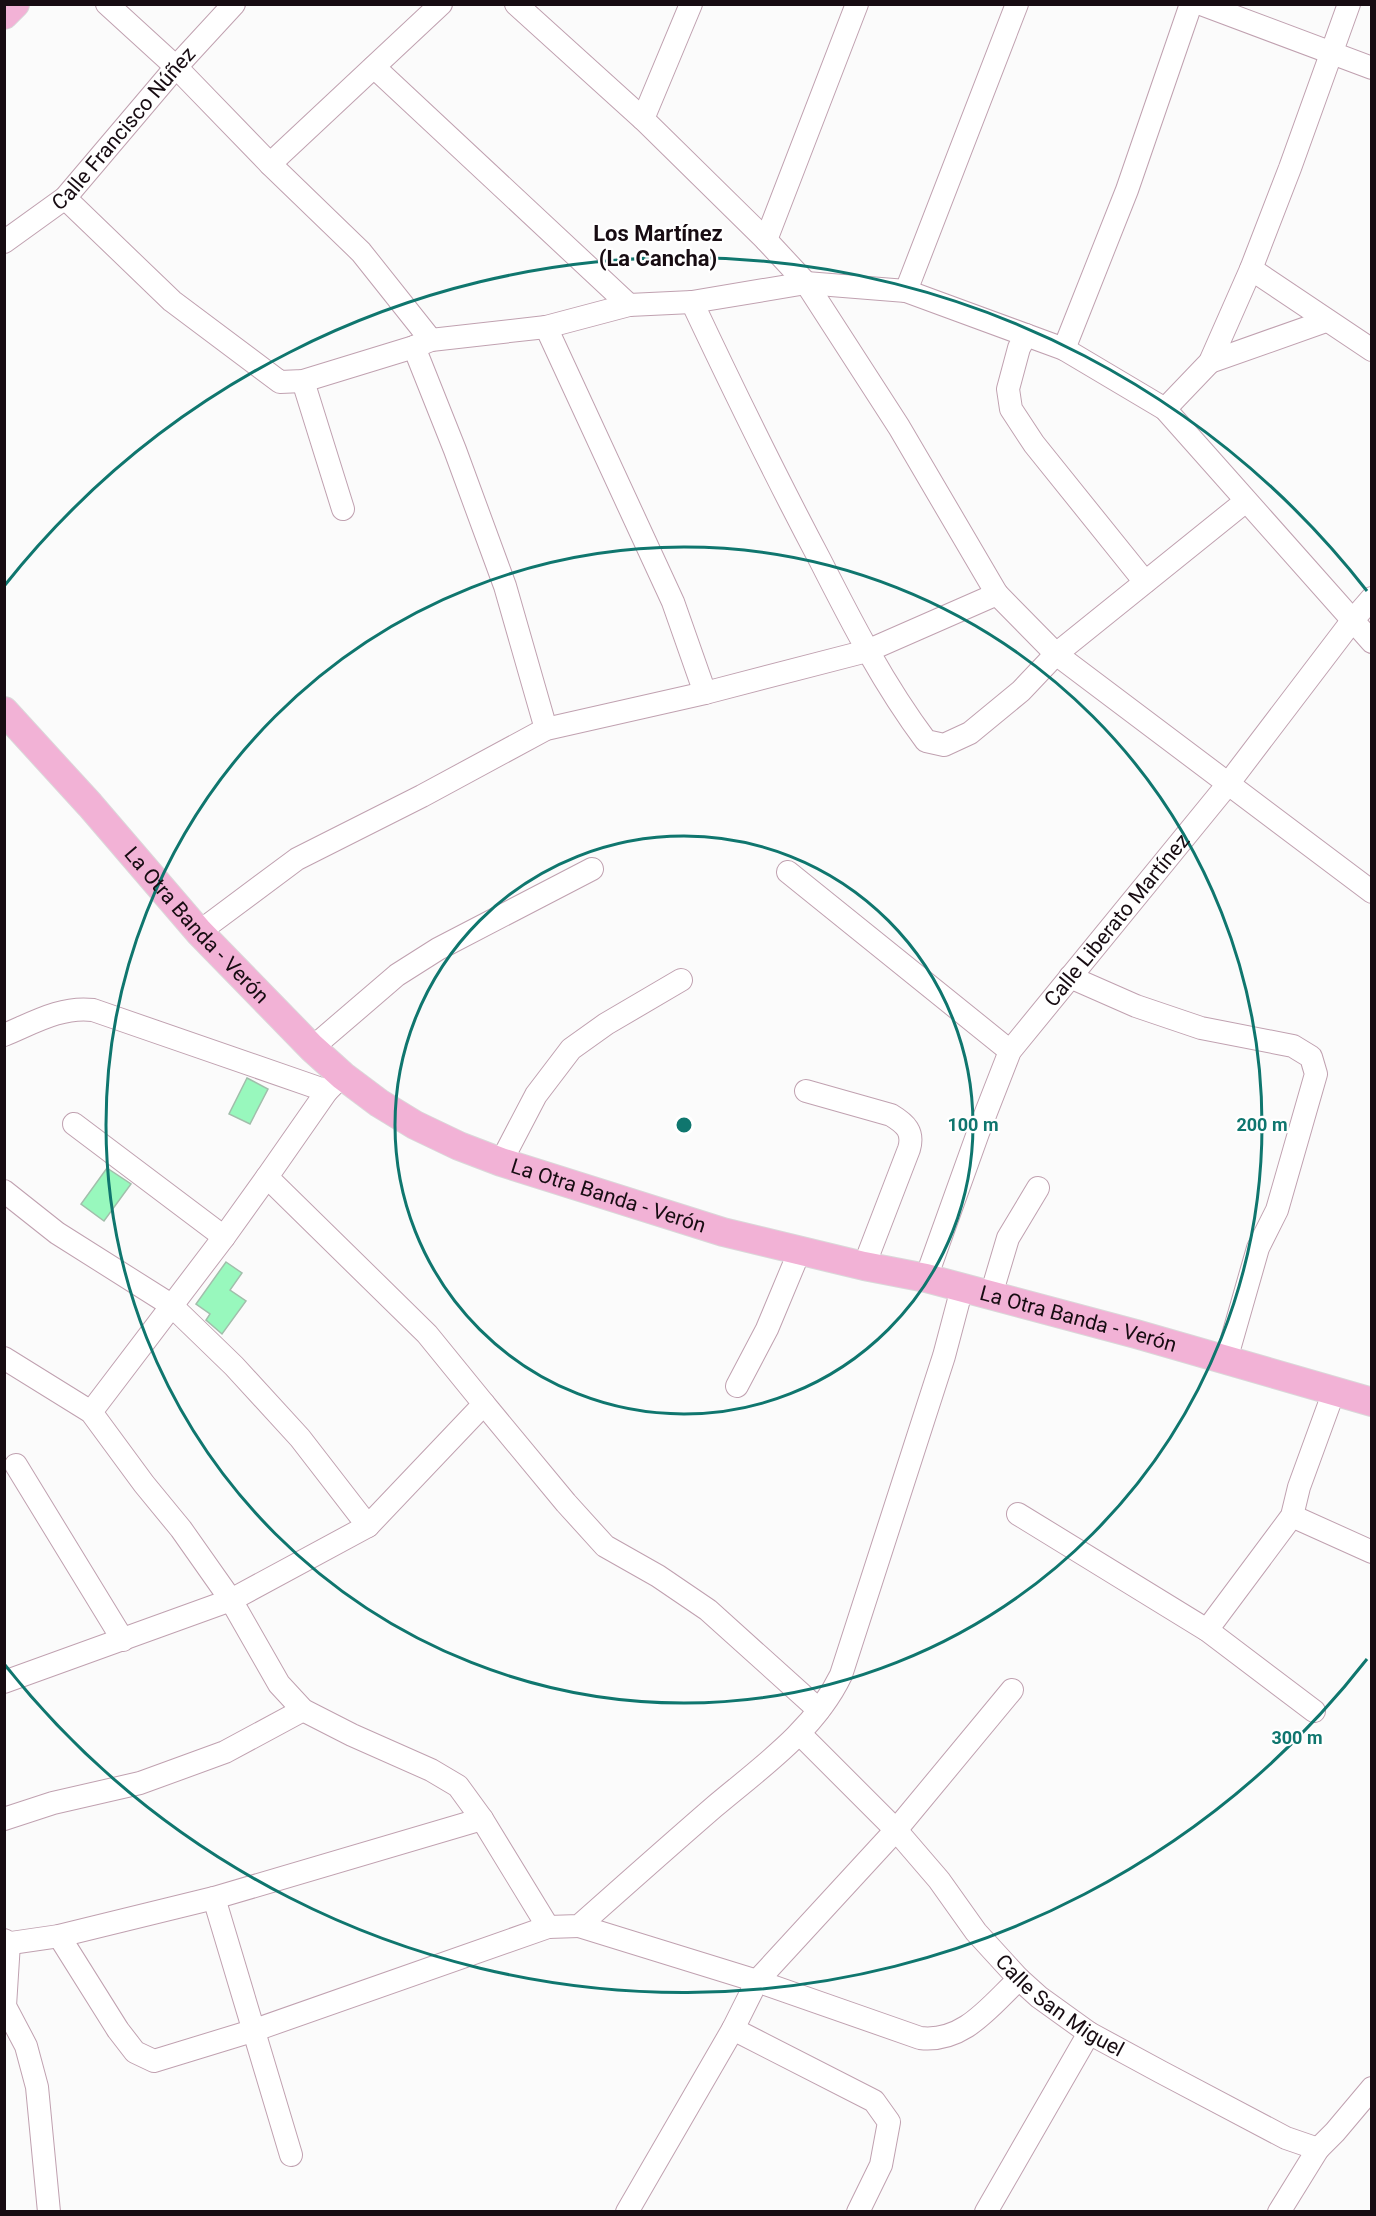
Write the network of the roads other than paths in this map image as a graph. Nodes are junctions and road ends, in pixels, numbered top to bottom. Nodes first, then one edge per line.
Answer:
1 (15, 4) edge
2 (107, 4) edge
3 (234, 4) edge
4 (441, 4) edge
5 (691, 4) edge
6 (857, 4) edge
7 (1017, 4) edge
8 (1191, 4) edge
9 (1201, 4) edge
10 (1349, 4) edge
11 (525, 7) edge
12 (4, 15) edge
13 (1332, 53) junction
14 (176, 67) junction
15 (374, 67) junction
16 (1371, 68) edge
17 (643, 119) junction
18 (270, 164) junction
19 (65, 198) junction
20 (766, 240) junction
21 (4, 242) edge
22 (1251, 269) junction
23 (806, 283) junction
24 (906, 291) junction
25 (692, 302) junction
26 (629, 305) junction
27 (1326, 321) junction
28 (546, 327) junction
29 (1026, 335) junction
30 (423, 344) junction
31 (1064, 349) junction
32 (1371, 350) edge
33 (1210, 362) junction
34 (303, 381) junction
35 (1165, 409) junction
36 (1246, 501) junction
37 (344, 509) dead end
38 (1145, 582) junction
39 (997, 594) junction
40 (1371, 598) edge
41 (1352, 621) junction
42 (1371, 642) edge
43 (867, 651) junction
44 (1056, 654) junction
45 (705, 693) junction
46 (4, 711) edge
47 (546, 729) junction
48 (1228, 784) junction
49 (592, 869) dead end
50 (788, 872) dead end
51 (1371, 892) edge
52 (199, 932) junction
53 (1070, 977) junction
54 (681, 980) dead end
55 (4, 1035) edge
56 (312, 1048) junction
57 (1010, 1051) junction
58 (335, 1083) junction
59 (806, 1091) dead end
60 (74, 1124) dead end
61 (501, 1162) junction
62 (267, 1177) junction
63 (1038, 1188) dead end
64 (4, 1191) edge
65 (224, 1238) junction
66 (800, 1250) junction
67 (864, 1266) junction
68 (926, 1278) junction
69 (962, 1288) junction
70 (991, 1295) junction
71 (171, 1305) junction
72 (4, 1358) edge
73 (1226, 1360) junction
74 (736, 1386) dead end
75 (1334, 1391) junction
76 (1371, 1402) edge
77 (484, 1404) junction
78 (91, 1412) junction
79 (16, 1465) dead end
80 (1018, 1514) dead end
81 (1292, 1516) junction
82 (368, 1526) junction
83 (1371, 1552) edge
84 (231, 1600) junction
85 (1207, 1630) junction
86 (123, 1640) junction
87 (6, 1677) edge
88 (1012, 1690) dead end
89 (303, 1710) junction
90 (819, 1710) junction
91 (1314, 1711) dead end
92 (800, 1734) junction
93 (4, 1819) edge
94 (482, 1819) junction
95 (896, 1830) junction
96 (214, 1898) junction
97 (579, 1926) junction
98 (548, 1927) junction
99 (59, 1936) junction
100 (6, 1942) edge
101 (1019, 1979) junction
102 (757, 1982) junction
103 (733, 2029) junction
104 (252, 2031) junction
105 (1089, 2033) junction
106 (1371, 2088) edge
107 (1318, 2149) junction
108 (291, 2155) dead end
109 (49, 2211) edge
110 (627, 2211) edge
111 (858, 2211) edge
112 (986, 2211) edge
113 (1279, 2211) edge

1 - 12 main road
2 - 14 street
3 - 14 street, Calle Francisco Núñez
4 - 15 street
5 - 17 street
6 - 20 street
7 - 24 street
8 - 31 street
9 - 13 street
10 - 13 street
11 - 17 street
13 - 16 street
13 - 22 street
14 - 18 street
14 - 19 street, Calle Francisco Núñez
15 - 18 street
15 - 26 street
17 - 20 street
18 - 30 street
19 - 21 street, Calle Francisco Núñez
19 - 34 street
20 - 23 street
22 - 27 street
22 - 33 street
23 - 24 street
23 - 25 street
23 - 39 street
24 - 29 street
25 - 26 street
25 - 43 street
26 - 28 street
27 - 32 street
27 - 33 street
28 - 30 street
28 - 45 street
29 - 31 street
29 - 38 street
30 - 34 street
30 - 47 street
31 - 35 street
33 - 35 street
34 - 37 street
35 - 36 street
36 - 38 street
36 - 41 street
38 - 44 street
39 - 43 street
39 - 44 street
40 - 41 street, Calle Liberato Martínez
41 - 42 street
41 - 48 street, Calle Liberato Martínez
43 - 44 street
43 - 45 street
44 - 48 street
45 - 47 street
46 - 52 main road, La Otra Banda - Verón
47 - 52 street
48 - 51 street
48 - 53 street, Calle Liberato Martínez
49 - 56 street
50 - 57 street
52 - 56 main road, La Otra Banda - Verón
53 - 57 street, Calle Liberato Martínez
53 - 73 street
54 - 61 street
55 - 58 street
56 - 58 main road, La Otra Banda - Verón
57 - 68 street, Calle Liberato Martínez
58 - 61 main road, La Otra Banda - Verón
58 - 62 street
59 - 67 street
60 - 65 street
61 - 66 main road, La Otra Banda - Verón
62 - 65 street
62 - 77 street
63 - 70 street
64 - 71 street
65 - 71 street
66 - 67 main road, La Otra Banda - Verón
66 - 74 street
67 - 68 main road, La Otra Banda - Verón
68 - 69 main road, La Otra Banda - Verón
69 - 70 main road, La Otra Banda - Verón
69 - 90 street
70 - 73 main road, La Otra Banda - Verón
71 - 78 street
71 - 82 street
72 - 78 street
73 - 75 main road, La Otra Banda - Verón
75 - 76 main road, La Otra Banda - Verón
75 - 81 street
77 - 82 street
77 - 90 street
78 - 84 street
79 - 86 street
80 - 85 street
81 - 83 street
81 - 85 street
82 - 84 street
84 - 86 street
84 - 89 street
85 - 91 street
86 - 87 street
88 - 95 street
89 - 93 street
89 - 94 street
90 - 92 street
92 - 95 street, Calle San Miguel
92 - 97 street
94 - 96 street
94 - 98 street
95 - 101 street, Calle San Miguel
95 - 102 street
96 - 99 street
96 - 104 street
97 - 98 street
97 - 102 street
98 - 104 street
99 - 100 street
99 - 104 street
100 - 109 street
101 - 102 street
101 - 105 street, Calle San Miguel
102 - 103 street
103 - 110 street
103 - 111 street
104 - 108 street
105 - 107 street, Calle San Miguel
105 - 112 street
106 - 107 street
107 - 113 street

